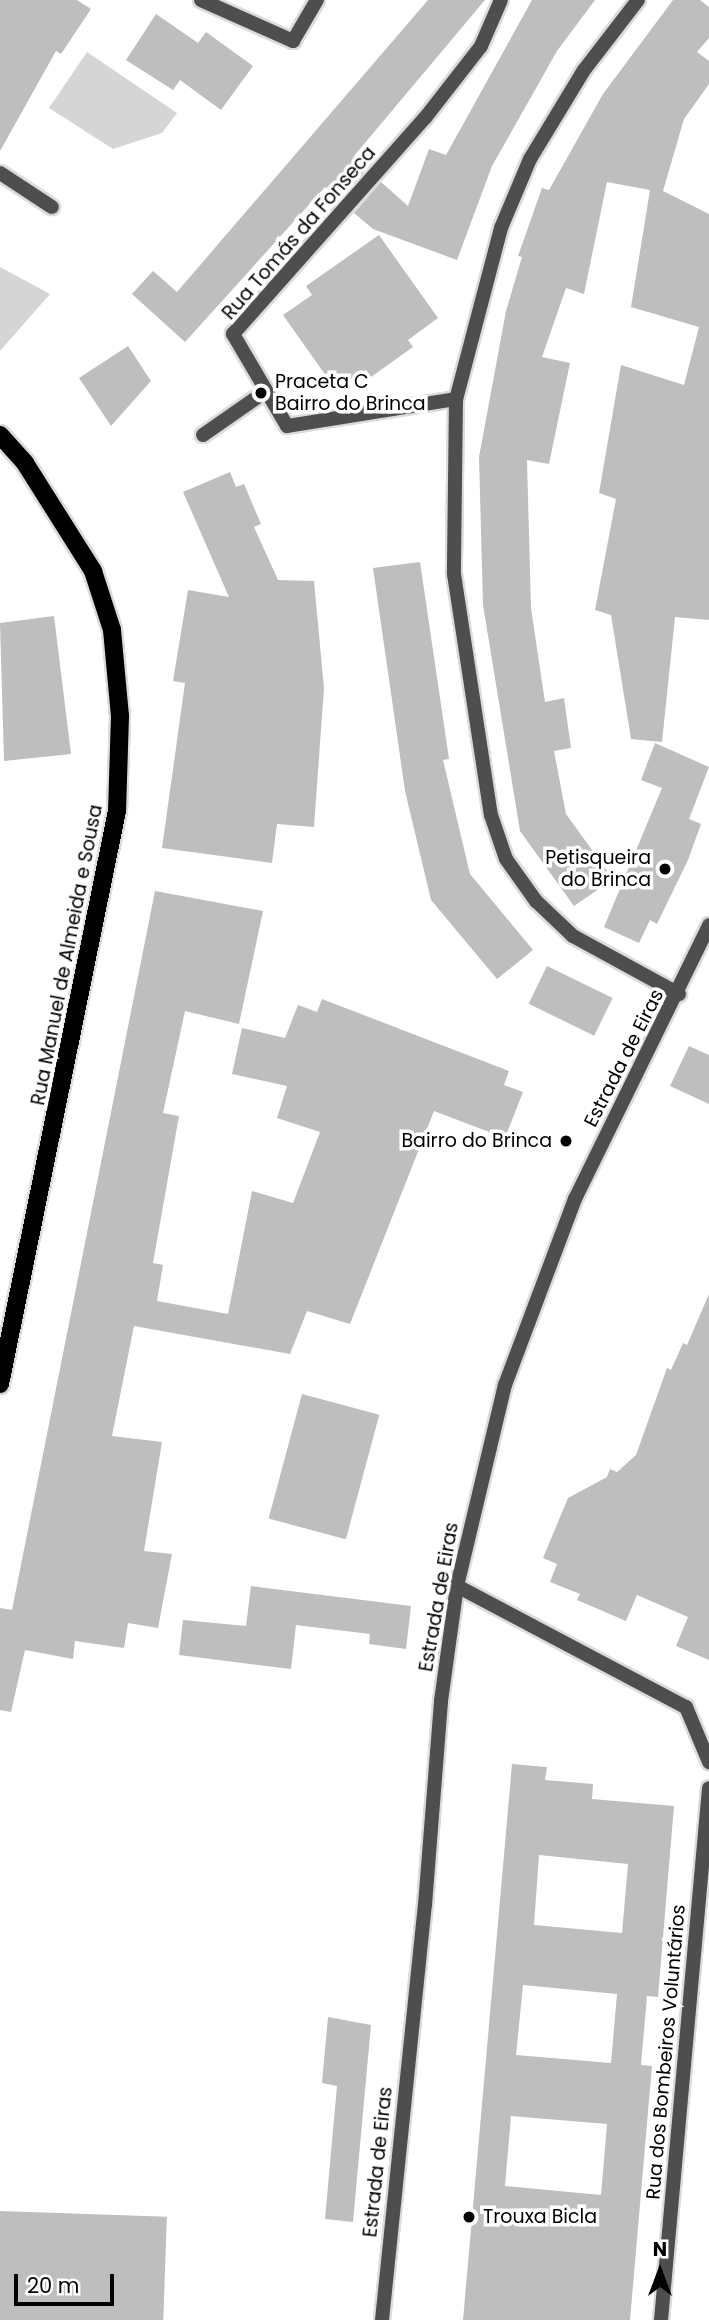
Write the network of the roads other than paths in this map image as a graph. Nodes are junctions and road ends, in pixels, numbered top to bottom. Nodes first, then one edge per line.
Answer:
1 (201, 0) edge
2 (317, 0) edge
3 (500, 0) edge
4 (638, 0) edge
5 (0, 173) edge
6 (52, 207) dead end
7 (266, 391) junction
8 (456, 399) junction
9 (0, 435) edge
10 (204, 435) dead end
11 (709, 925) edge
12 (678, 994) junction
13 (0, 1384) edge
14 (457, 1586) junction
15 (709, 1762) edge
16 (709, 1788) edge
17 (382, 2320) edge
18 (662, 2320) edge

1 - 2 street
3 - 7 street, Rua Tomás da Fonseca
4 - 8 street
5 - 6 street
7 - 8 street, Rua Tomás da Fonseca
7 - 10 street
8 - 12 street
9 - 13 main road, Rua Manuel de Almeida e Sousa
11 - 12 street, Estrada de Eiras
12 - 14 street, Estrada de Eiras
14 - 15 street
14 - 17 street, Estrada de Eiras
16 - 18 street, Rua dos Bombeiros Voluntários

